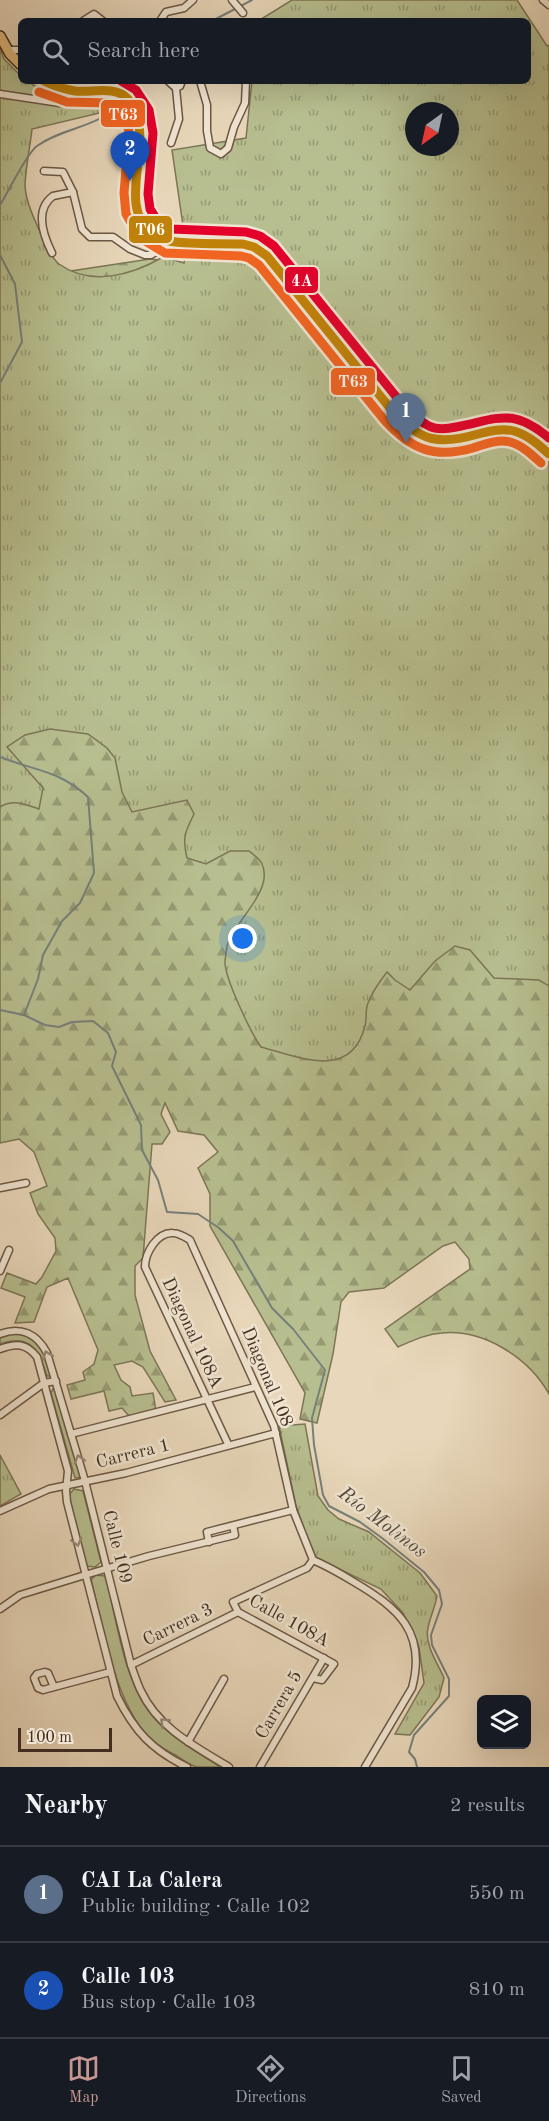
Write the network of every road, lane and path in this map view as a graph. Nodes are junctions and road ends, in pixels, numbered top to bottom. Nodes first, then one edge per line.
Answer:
1 (193, 0) edge
2 (543, 0) edge
3 (233, 2) edge
4 (549, 5) edge
5 (242, 12) dead end
6 (162, 18) edge
7 (0, 36) edge
8 (7, 50) junction
9 (18, 50) edge
10 (18, 62) edge
11 (50, 84) edge
12 (124, 84) edge
13 (171, 84) edge
14 (180, 84) edge
15 (201, 84) edge
16 (246, 84) edge
17 (176, 88) junction
18 (72, 90) junction
19 (117, 92) junction
20 (0, 94) edge
21 (171, 143) dead end
22 (44, 171) dead end
23 (73, 192) junction
24 (172, 242) junction
25 (52, 254) dead end
26 (549, 454) edge
27 (26, 1183) dead end
28 (0, 1188) edge
29 (161, 1236) joint
30 (9, 1250) dead end
31 (0, 1271) edge
32 (0, 1334) edge
33 (0, 1349) edge
34 (56, 1381) junction
35 (44, 1383) junction
36 (255, 1387) junction
37 (206, 1399) junction
38 (0, 1415) edge
39 (276, 1433) junction
40 (71, 1434) junction
41 (228, 1444) junction
42 (85, 1481) junction
43 (67, 1485) junction
44 (293, 1510) junction
45 (0, 1511) edge
46 (233, 1526) junction
47 (208, 1542) junction
48 (313, 1560) junction
49 (107, 1568) junction
50 (85, 1575) junction
51 (233, 1602) joint
52 (0, 1609) edge
53 (238, 1612) junction
54 (324, 1658) junction
55 (130, 1665) junction
56 (110, 1672) junction
57 (313, 1678) junction
58 (224, 1679) dead end
59 (54, 1687) dead end
60 (188, 1743) junction
61 (174, 1764) edge
62 (187, 1767) edge
63 (229, 1767) edge
64 (261, 1767) edge
65 (365, 1767) edge

1 - 6 street
2 - 4 street
3 - 5 street
7 - 8 main road
8 - 9 street
8 - 10 main road
11 - 18 main road
12 - 19 street
13 - 17 street
14 - 17 street
15 - 16 street
17 - 21 street
18 - 19 main road
18 - 20 street
19 - 24 main road
22 - 23 street
23 - 24 street
23 - 25 street
24 - 26 main road
27 - 28 street
29 - 36 street, Diagonal 108
29 - 37 street, Diagonal 108A
30 - 31 street
34 -> 32 street, Calle 109
33 - 35 street, Calle 109
34 - 35 street
34 - 40 street, Calle 109
35 - 38 street
35 - 43 street, Calle 109
36 - 37 street
36 - 39 street, Diagonal 108
37 - 40 street
37 - 41 street, Diagonal 108A
39 - 41 street, Carrera 1
39 - 44 street, Diagonal 108
42 -> 40 street, Calle 109
41 - 42 street, Carrera 1
42 - 43 street, Carrera 1
42 - 49 street, Calle 109
43 - 45 street, Carrera 1
43 -> 50 street, Calle 109
44 - 46 street
44 - 48 street, Diagonal 108
46 - 47 street
46 - 47 street
47 - 49 street
48 - 51 street, Carrera 3
48 - 65 street
49 - 50 street
49 - 55 street, Calle 109
50 - 52 street
50 - 56 street, Calle 109
51 - 53 street, Calle 108A
53 - 54 street, Calle 108A
53 - 55 street, Carrera 3
54 - 57 street, Carrera 5
54 - 57 street, Calle 108A
60 -> 55 street, Calle 109
56 - 59 street
56 - 61 street, Calle 109
57 - 64 street, Carrera 5
58 - 60 street
60 - 63 street, Calle 109
61 - 62 street, Calle 109

